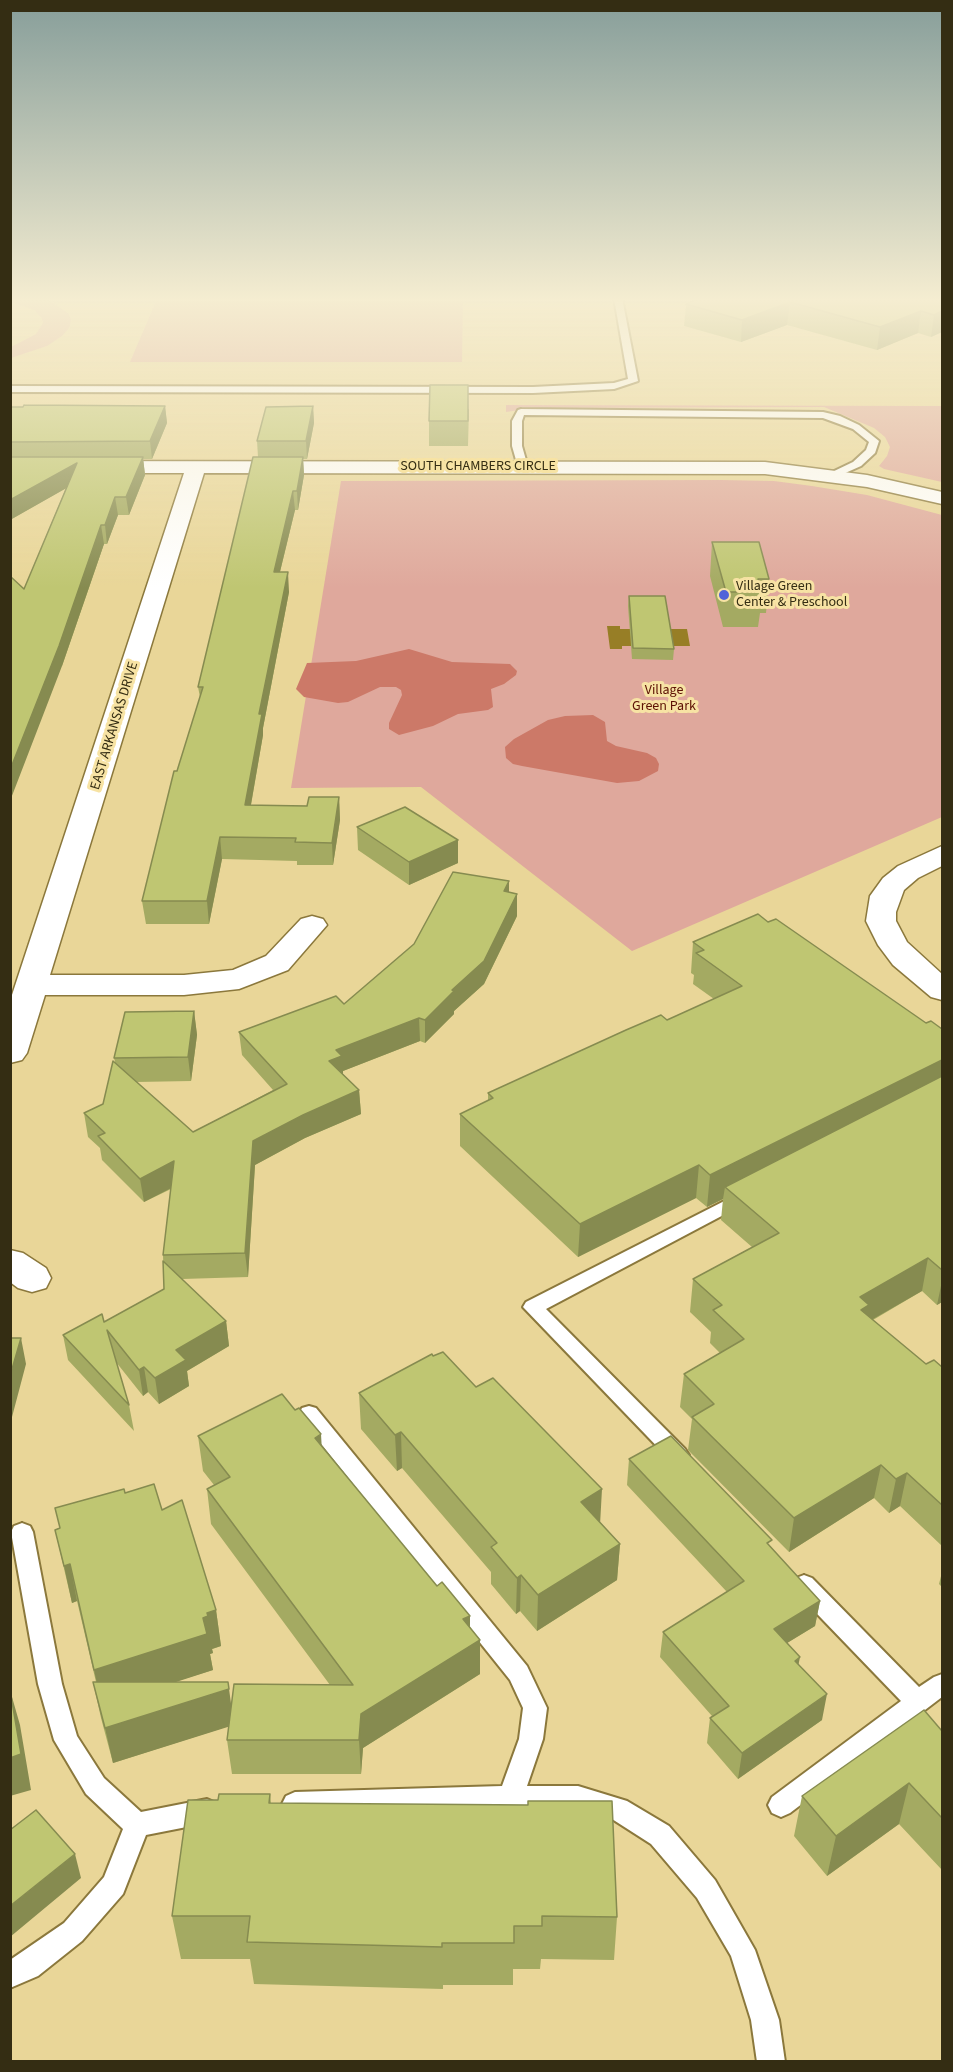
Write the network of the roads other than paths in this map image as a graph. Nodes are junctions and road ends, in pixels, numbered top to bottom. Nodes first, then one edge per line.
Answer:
1 (10, 467) edge
2 (196, 467) junction
3 (523, 467) junction
4 (834, 475) junction
5 (942, 498) edge
6 (942, 855) edge
7 (312, 925) dead end
8 (33, 985) junction
9 (942, 990) edge
10 (10, 1053) edge
11 (764, 1187) edge
12 (309, 1414) dead end
13 (688, 1465) edge
14 (22, 1532) dead end
15 (794, 1575) edge
16 (942, 1684) edge
17 (918, 1702) junction
18 (510, 1797) junction
19 (273, 1805) edge
20 (781, 1805) dead end
21 (230, 1808) edge
22 (137, 1825) junction
23 (10, 1975) edge
24 (771, 2061) edge

1 - 2 street, SOUTH CHAMBERS CIRCLE
2 - 3 street, SOUTH CHAMBERS CIRCLE
2 - 8 street, EAST ARKANSAS DRIVE
3 - 4 street, SOUTH CHAMBERS CIRCLE
3 - 4 lane
4 - 5 street, SOUTH CHAMBERS CIRCLE
6 - 9 street
7 - 8 street
8 - 10 street, EAST ARKANSAS DRIVE
11 - 13 lane
12 - 18 lane
14 - 22 lane
15 - 17 lane
16 - 17 lane
17 - 20 lane
18 - 19 lane
18 - 24 lane
21 - 22 lane
22 - 23 lane

